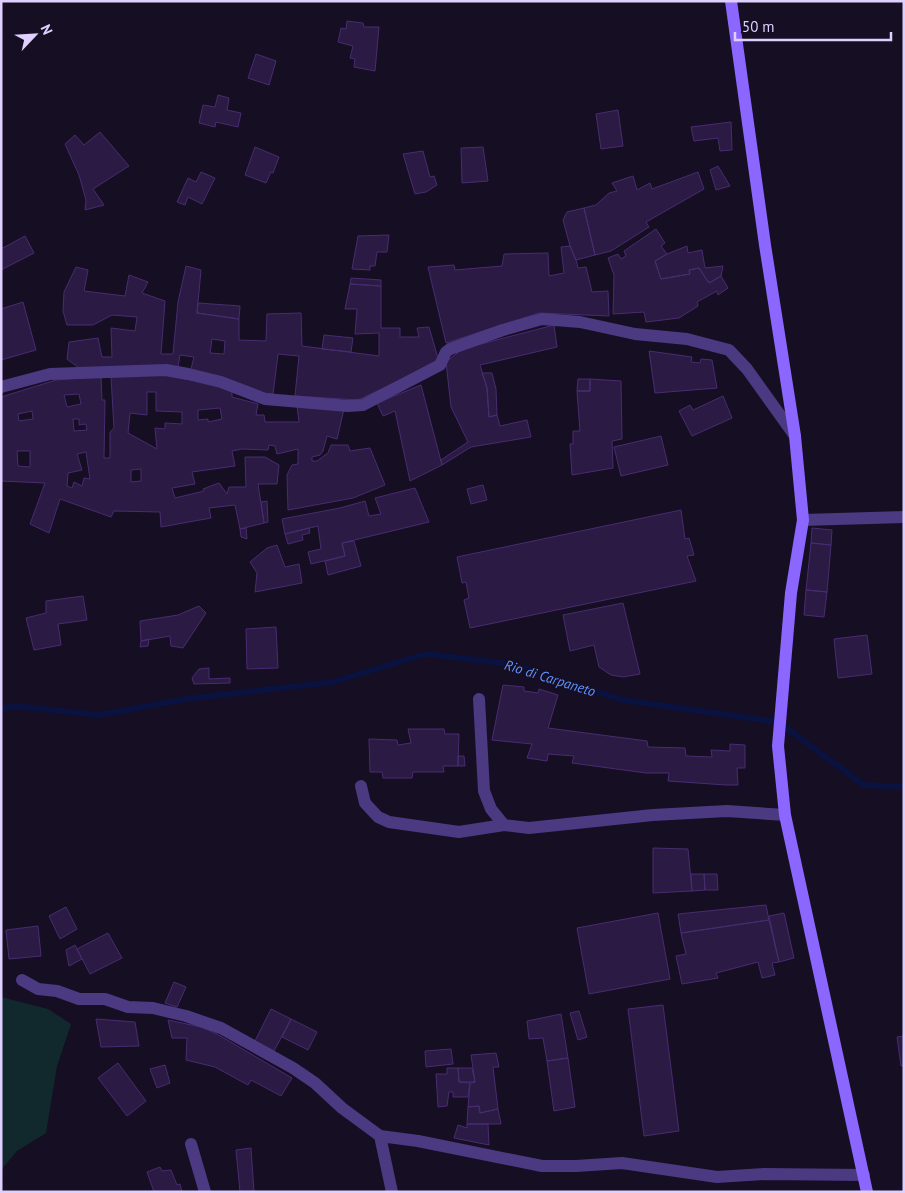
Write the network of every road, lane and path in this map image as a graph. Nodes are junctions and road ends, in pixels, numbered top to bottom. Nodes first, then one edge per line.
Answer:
1 (731, 1) edge
2 (1, 387) edge
3 (795, 436) junction
4 (904, 517) edge
5 (803, 520) junction
6 (479, 699) dead end
7 (361, 786) dead end
8 (784, 815) junction
9 (504, 825) junction
10 (22, 980) dead end
11 (380, 1136) junction
12 (191, 1144) dead end
13 (864, 1175) junction
14 (205, 1192) edge
15 (392, 1192) edge
16 (867, 1192) edge

1 - 3 main road
2 - 3 street
3 - 5 main road
4 - 5 street
5 - 8 main road
6 - 9 street
7 - 9 street
8 - 9 street
8 - 13 main road
10 - 11 street
11 - 13 street
11 - 15 street
12 - 14 street
13 - 16 main road

